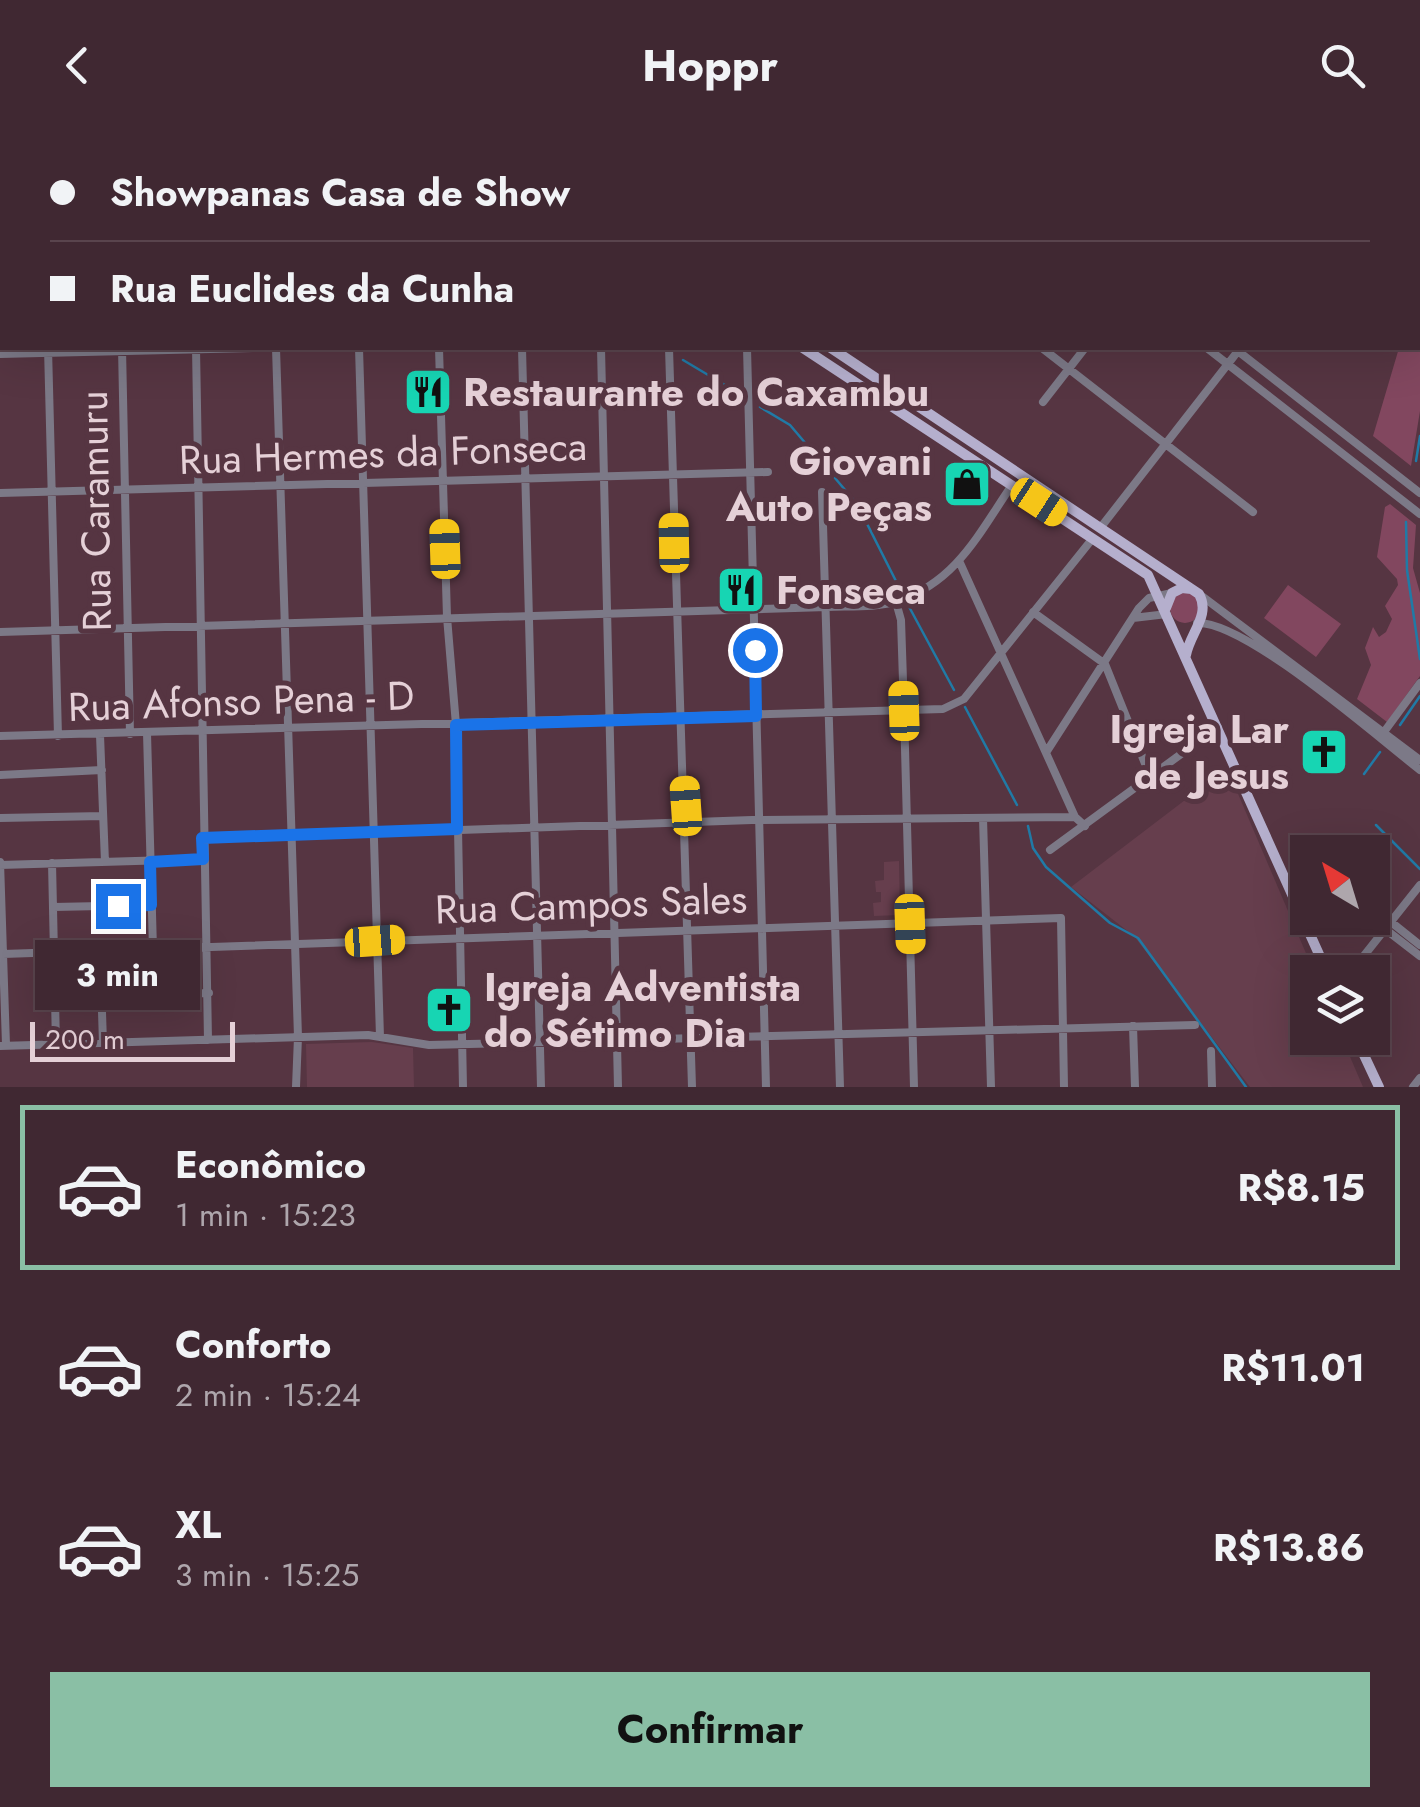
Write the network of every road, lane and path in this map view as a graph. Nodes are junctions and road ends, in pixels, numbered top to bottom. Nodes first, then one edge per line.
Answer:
1 (48, 350) edge
2 (122, 350) edge
3 (196, 350) edge
4 (276, 350) edge
5 (359, 350) edge
6 (439, 350) edge
7 (522, 350) edge
8 (601, 350) edge
9 (669, 350) edge
10 (747, 350) edge
11 (806, 350) edge
12 (834, 350) edge
13 (1045, 350) edge
14 (1083, 350) edge
15 (1210, 350) edge
16 (1235, 350) edge
17 (1237, 350) edge
18 (0, 354) edge
19 (843, 355) junction
20 (1228, 364) junction
21 (834, 367) junction
22 (1070, 367) junction
23 (1043, 402) dead end
24 (1312, 409) junction
25 (1302, 422) junction
26 (1331, 424) junction
27 (1320, 436) junction
28 (1165, 444) junction
29 (768, 472) dead end
30 (1020, 472) junction
31 (750, 473) junction
32 (673, 475) junction
33 (604, 477) junction
34 (525, 479) junction
35 (443, 481) junction
36 (1406, 482) junction
37 (363, 483) junction
38 (1012, 484) junction
39 (283, 485) junction
40 (200, 488) junction
41 (126, 490) junction
42 (51, 492) junction
43 (822, 492) dead end
44 (0, 493) edge
45 (1395, 495) junction
46 (1420, 496) edge
47 (1416, 511) edge
48 (1252, 512) dead end
49 (1101, 527) junction
50 (1093, 538) junction
51 (960, 563) junction
52 (1196, 592) junction
53 (1172, 593) junction
54 (1158, 596) junction
55 (896, 602) junction
56 (827, 607) junction
57 (754, 609) junction
58 (676, 611) junction
59 (1034, 612) junction
60 (608, 613) junction
61 (529, 615) junction
62 (447, 617) junction
63 (1132, 618) junction
64 (1168, 618) junction
65 (366, 620) junction
66 (286, 622) junction
67 (1197, 623) junction
68 (202, 624) junction
69 (128, 626) junction
70 (55, 628) junction
71 (0, 632) edge
72 (1268, 649) junction
73 (1002, 653) junction
74 (1186, 656) junction
75 (1105, 664) junction
76 (1420, 683) edge
77 (904, 711) junction
78 (830, 713) junction
79 (756, 716) junction
80 (679, 718) junction
81 (610, 720) junction
82 (532, 722) junction
83 (456, 725) junction
84 (369, 727) junction
85 (1218, 727) junction
86 (290, 729) junction
87 (203, 732) junction
88 (1384, 732) junction
89 (147, 733) junction
90 (130, 734) junction
91 (100, 735) junction
92 (0, 736) edge
93 (58, 736) junction
94 (1047, 751) junction
95 (1420, 760) edge
96 (102, 770) junction
97 (1420, 770) edge
98 (0, 775) edge
99 (1150, 776) junction
100 (103, 816) junction
101 (0, 818) edge
102 (983, 818) junction
103 (1075, 818) junction
104 (908, 819) junction
105 (760, 821) junction
106 (832, 821) junction
107 (685, 825) junction
108 (1084, 826) junction
109 (535, 827) junction
110 (610, 827) junction
111 (457, 829) junction
112 (372, 831) junction
113 (292, 836) junction
114 (202, 838) junction
115 (1050, 850) dead end
116 (203, 859) junction
117 (105, 862) junction
118 (150, 862) junction
119 (0, 863) edge
120 (52, 863) junction
121 (1420, 885) edge
122 (1, 901) edge
123 (151, 905) junction
124 (53, 907) junction
125 (986, 921) junction
126 (1390, 923) edge
127 (910, 924) junction
128 (836, 926) junction
129 (1390, 927) edge
130 (762, 928) junction
131 (1390, 928) edge
132 (689, 933) junction
133 (1381, 935) edge
134 (460, 936) junction
135 (538, 936) junction
136 (614, 936) junction
137 (375, 941) junction
138 (295, 944) junction
139 (1420, 945) edge
140 (206, 948) junction
141 (100, 950) junction
142 (152, 950) junction
143 (54, 952) junction
144 (3, 954) junction
145 (1319, 955) edge
146 (1365, 955) edge
147 (1420, 956) edge
148 (208, 993) junction
149 (102, 996) junction
150 (1195, 1024) dead end
151 (1133, 1026) junction
152 (1063, 1028) junction
153 (989, 1030) junction
154 (913, 1032) junction
155 (839, 1035) junction
156 (298, 1037) junction
157 (380, 1037) junction
158 (691, 1037) junction
159 (764, 1037) junction
160 (208, 1040) junction
161 (618, 1041) junction
162 (462, 1042) junction
163 (540, 1042) junction
164 (103, 1043) junction
165 (56, 1044) junction
166 (3, 1045) edge
167 (1211, 1051) dead end
168 (1364, 1055) edge
169 (1420, 1078) edge
170 (296, 1087) edge
171 (463, 1087) edge
172 (541, 1087) edge
173 (618, 1087) edge
174 (692, 1087) edge
175 (766, 1087) edge
176 (840, 1087) edge
177 (914, 1087) edge
178 (990, 1087) edge
179 (1064, 1087) edge
180 (1135, 1087) edge
181 (1212, 1087) edge
182 (1379, 1087) edge
183 (1414, 1087) edge

1 - 2 street
1 - 18 street
1 - 42 street
2 - 41 street, Rua Caramuru
3 - 40 street
4 - 39 street
5 - 37 street
6 - 35 street
7 - 34 street
8 - 33 street
9 - 32 street
10 - 31 street
11 - 21 main road
12 - 19 main road
13 - 22 street
14 - 22 street
15 - 20 street
16 - 20 street
17 - 24 street
19 - 21 main road
19 - 30 main road
20 - 25 street
20 - 28 street
21 - 38 main road
22 - 23 street
22 - 28 street
24 - 25 street
24 - 26 street
25 - 27 street
26 - 27 street
26 - 36 street
27 - 45 street
28 - 48 street
28 - 49 street
29 - 31 street, Rua Hermes da Fonseca
30 - 38 main road
30 - 49 main road
31 - 32 street, Rua Hermes da Fonseca
31 - 57 street
32 - 33 street, Rua Hermes da Fonseca
32 - 58 street
33 - 34 street, Rua Hermes da Fonseca
33 - 60 street
34 - 35 street, Rua Hermes da Fonseca
34 - 61 street
35 - 37 street, Rua Hermes da Fonseca
35 - 62 street
36 - 45 street
36 - 46 street
37 - 39 street, Rua Hermes da Fonseca
37 - 65 street
38 - 50 main road
38 - 51 street
39 - 40 street, Rua Hermes da Fonseca
39 - 66 street
40 - 41 street, Rua Hermes da Fonseca
40 - 68 street
41 - 42 street, Rua Hermes da Fonseca
41 - 69 street, Rua Caramuru
42 - 44 street, Rua Hermes da Fonseca
42 - 70 street
43 - 56 street
45 - 47 street
46 - 47 street
49 - 52 main road
50 - 54 main road
50 - 59 street, Rua Afonso Pena - D
51 - 55 street
51 - 73 street
52 - 53 main road
52 - 67 main road
52 - 72 street
53 - 54 street
53 - 64 main road
54 - 63 street
54 - 64 main road
55 - 56 street
55 - 77 street
56 - 57 street
56 - 78 street
57 - 58 street
57 - 79 street
58 - 60 street
58 - 80 street
59 - 73 street, Rua Afonso Pena - D
59 - 75 street
60 - 61 street
60 - 81 street
61 - 62 street
61 - 82 street
62 - 65 street
62 - 83 street
63 - 64 street
63 - 75 street
64 - 67 main road
64 - 74 main road
65 - 66 street
65 - 84 street
66 - 68 street
66 - 86 street
67 - 72 street
67 - 74 main road
68 - 69 street
68 - 87 street
69 - 70 street
69 - 90 street, Rua Caramuru
70 - 71 street
70 - 93 street
72 - 88 street
72 - 97 street
73 - 77 street, Rua Afonso Pena - D
73 - 94 street
74 - 85 main road
75 - 94 street
75 - 99 street
76 - 88 street
77 - 78 street, Rua Afonso Pena - D
77 - 104 street
78 - 79 street, Rua Afonso Pena - D
78 - 106 street
79 - 80 street, Rua Afonso Pena - D
79 - 105 street
80 - 81 street, Rua Afonso Pena - D
80 - 107 street
81 - 82 street, Rua Afonso Pena - D
81 - 110 street
82 - 83 street, Rua Afonso Pena - D
82 - 109 street
83 - 84 street, Rua Afonso Pena - D
83 - 111 street
84 - 86 street, Rua Afonso Pena - D
84 - 112 street
85 - 99 street
85 - 145 main road
86 - 87 street, Rua Afonso Pena - D
86 - 113 street
87 - 89 street, Rua Afonso Pena - D
87 - 114 street
88 - 95 street
89 - 90 street, Rua Afonso Pena - D
89 - 118 street
90 - 91 street, Rua Afonso Pena - D
91 - 93 street, Rua Afonso Pena - D
91 - 96 street
92 - 93 street, Rua Afonso Pena - D
94 - 103 street
96 - 98 street
96 - 100 street
99 - 108 street
100 - 101 street
100 - 117 street
102 - 103 street
102 - 104 street
102 - 125 street
103 - 108 street
104 - 106 street
104 - 127 street
105 - 106 street
105 - 107 street
105 - 130 street
106 - 128 street
107 - 110 street
107 - 132 street
108 - 115 street
109 - 110 street
109 - 111 street
109 - 135 street
110 - 136 street
111 - 112 street
111 - 134 street
112 - 113 street
112 - 137 street
113 - 114 street
113 - 138 street
114 - 116 street
116 - 118 street
116 - 140 street
117 - 118 street
117 - 120 street
118 - 123 street
119 - 120 street
119 - 122 street
120 - 124 street
121 - 126 street
122 - 144 street
123 - 124 street
123 - 142 street
124 - 143 street
125 - 127 street, Rua Campos Sales
125 - 152 street, Rua Campos Sales
125 - 153 street
127 - 128 street, Rua Campos Sales
127 - 154 street
128 - 130 street, Rua Campos Sales
128 - 155 street
129 - 139 street
130 - 132 street, Rua Campos Sales
130 - 159 street
131 - 147 street
132 - 136 street, Rua Campos Sales
132 - 158 street
133 - 146 street
134 - 135 street, Rua Campos Sales
134 - 137 street, Rua Campos Sales
134 - 162 street
135 - 136 street, Rua Campos Sales
135 - 163 street
136 - 161 street
137 - 138 street, Rua Campos Sales
137 - 157 street
138 - 140 street, Rua Campos Sales
138 - 156 street
140 - 142 street, Rua Campos Sales
140 - 148 street
141 - 142 street, Rua Campos Sales
141 - 143 street, Rua Campos Sales
141 - 149 street
143 - 144 street, Rua Campos Sales
143 - 165 street
144 - 166 street
148 - 149 street
148 - 160 street
149 - 164 street
150 - 151 street
151 - 152 street
151 - 180 street
152 - 153 street
152 - 179 street
153 - 154 street
153 - 178 street
154 - 155 street
154 - 177 street
155 - 159 street
155 - 176 street
156 - 157 street
156 - 160 street
156 - 170 street
157 - 162 street
158 - 159 street
158 - 161 street
158 - 174 street
159 - 175 street
160 - 164 street
161 - 163 street
161 - 173 street
162 - 163 street
162 - 171 street
163 - 172 street
164 - 165 street
165 - 166 street
167 - 181 street
168 - 182 main road
169 - 183 street

